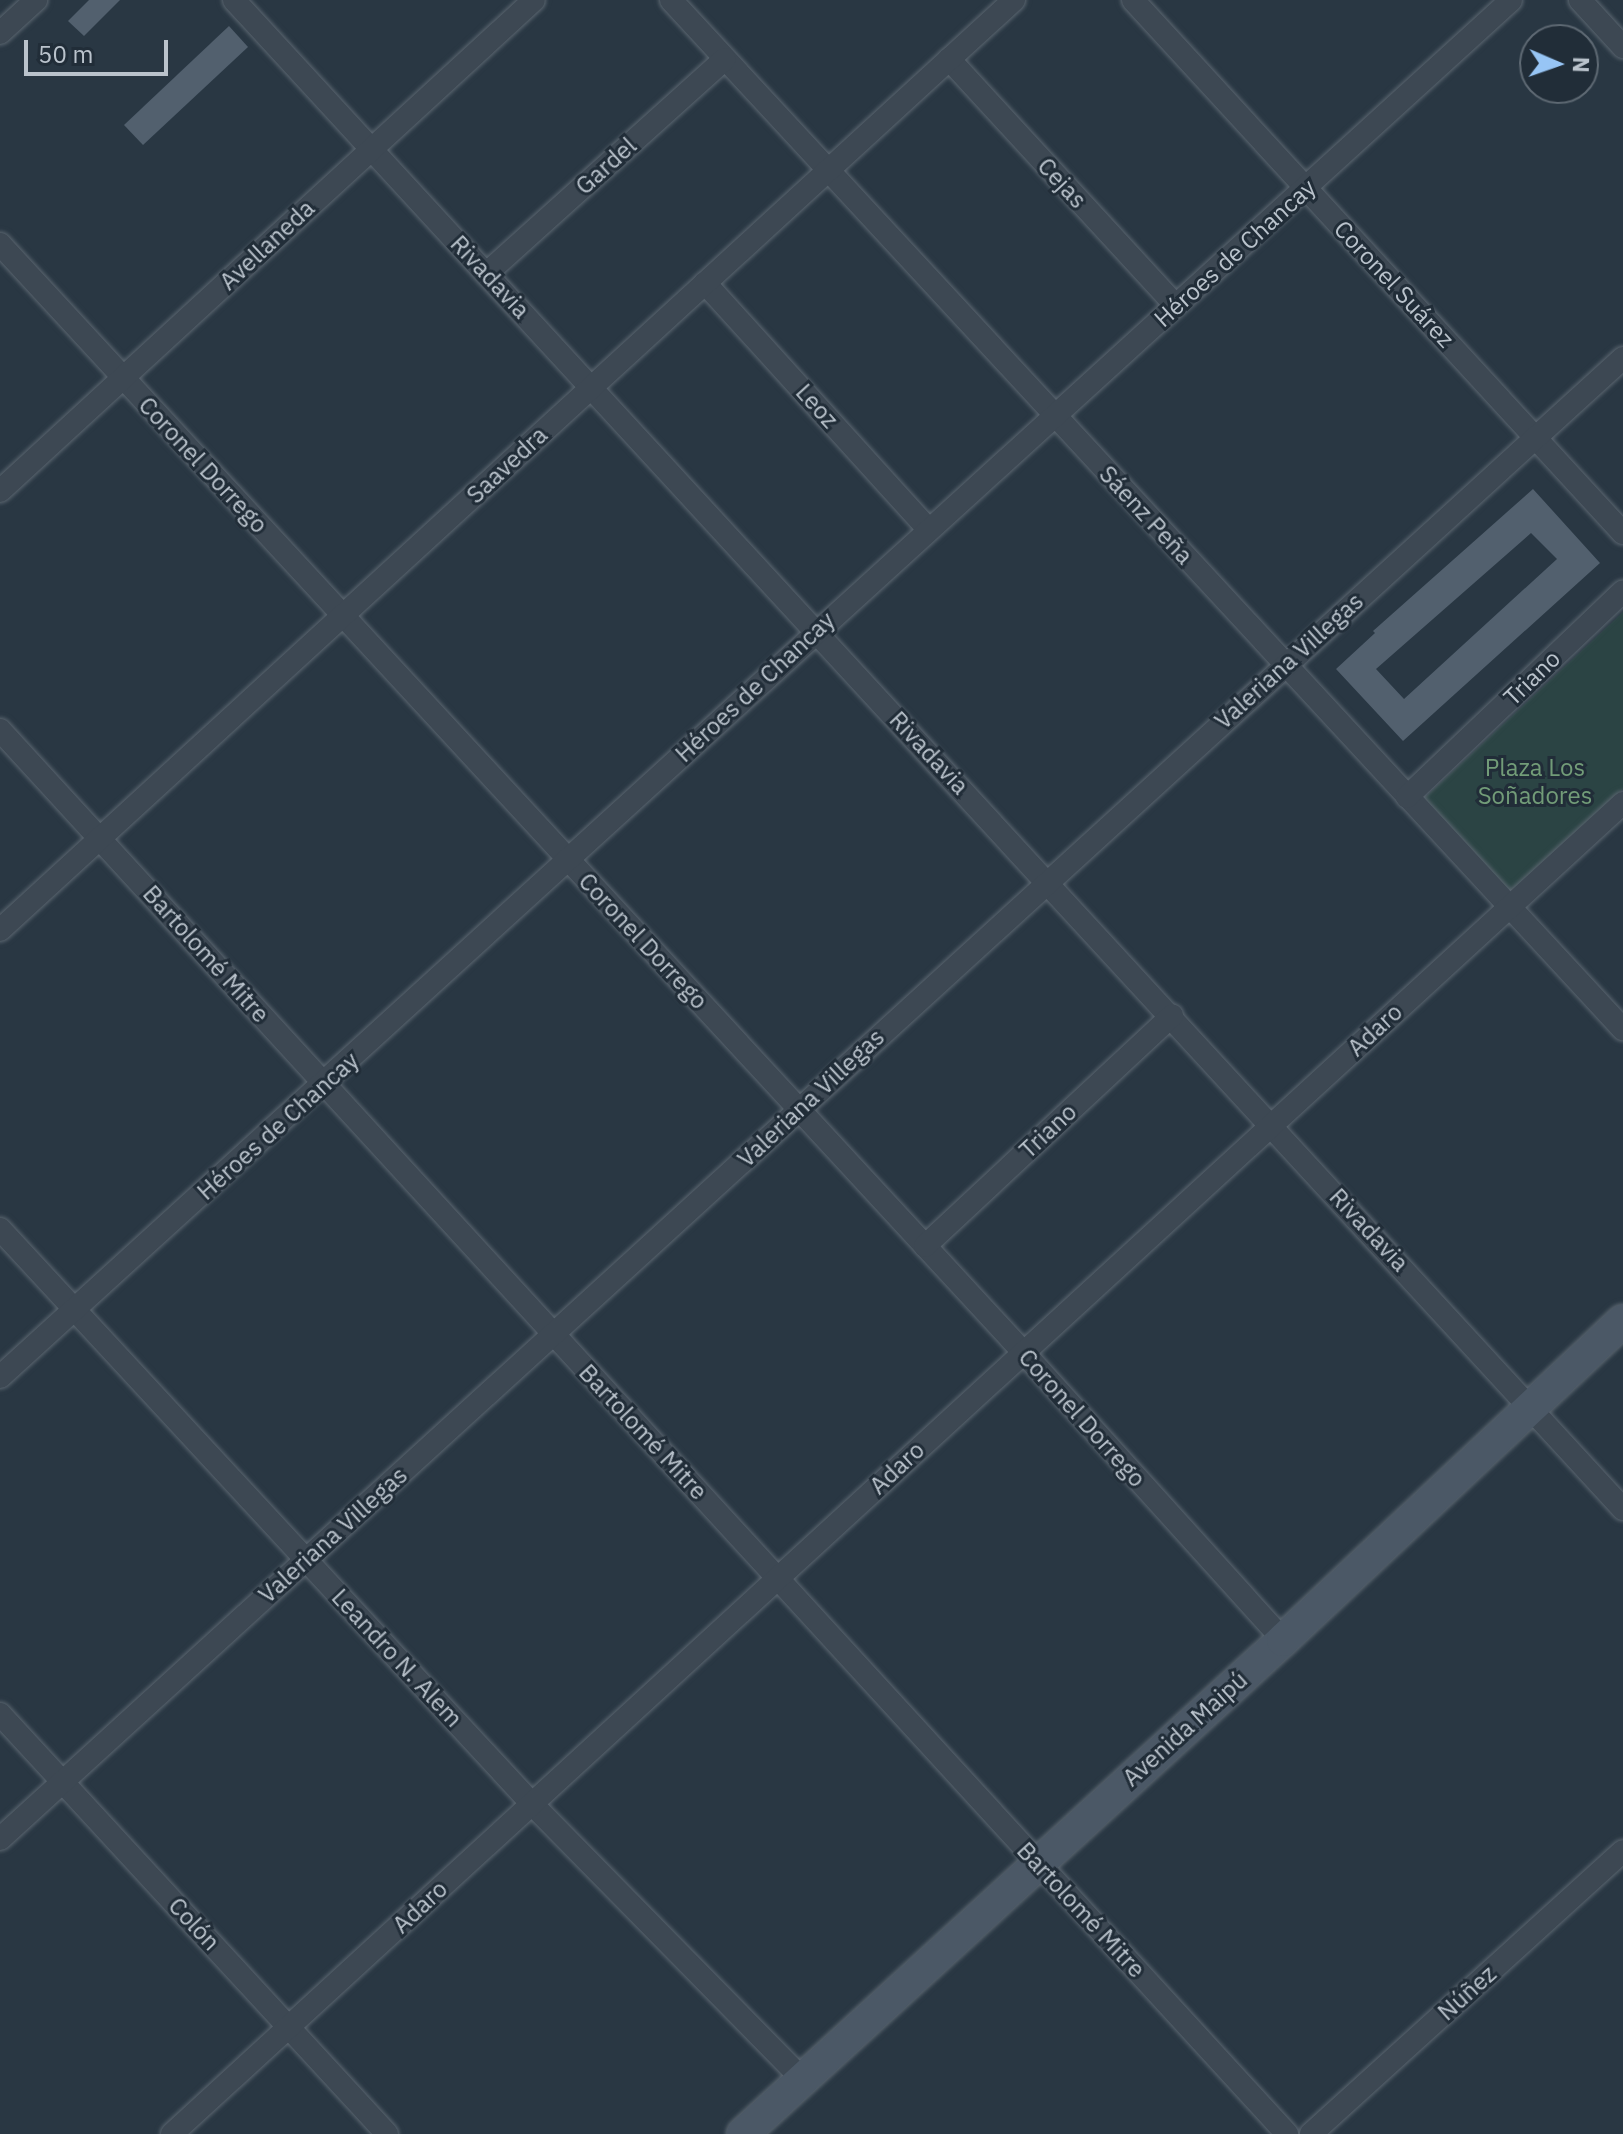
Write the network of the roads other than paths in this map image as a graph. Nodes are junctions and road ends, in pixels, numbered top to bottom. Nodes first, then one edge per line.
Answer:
1 (36, 0) edge
2 (234, 0) edge
3 (534, 0) edge
4 (671, 0) edge
5 (1014, 0) edge
6 (1133, 0) edge
7 (1511, 0) edge
8 (1580, 0) edge
9 (5, 19) edge
10 (1623, 47) edge
11 (725, 59) junction
12 (949, 59) junction
13 (371, 149) junction
14 (828, 170) junction
15 (1308, 189) junction
16 (0, 244) edge
17 (486, 274) junction
18 (705, 283) junction
19 (1176, 306) junction
20 (1623, 358) edge
21 (123, 377) junction
22 (591, 388) junction
23 (1053, 414) junction
24 (1536, 439) junction
25 (0, 491) edge
26 (928, 529) junction
27 (1623, 533) edge
28 (1623, 591) edge
29 (343, 616) junction
30 (816, 631) junction
31 (1285, 664) junction
32 (0, 730) edge
33 (1407, 797) junction
34 (1623, 803) edge
35 (101, 840) junction
36 (568, 859) junction
37 (1047, 881) junction
38 (1509, 907) junction
39 (0, 930) edge
40 (1172, 1016) junction
41 (1623, 1029) edge
42 (325, 1084) junction
43 (799, 1109) junction
44 (1272, 1125) junction
45 (0, 1229) edge
46 (925, 1246) junction
47 (74, 1309) junction
48 (1623, 1321) edge
49 (555, 1336) junction
50 (1024, 1353) junction
51 (0, 1377) edge
52 (1531, 1406) junction
53 (1623, 1509) edge
54 (305, 1559) junction
55 (777, 1578) junction
56 (1283, 1640) junction
57 (0, 1714) edge
58 (62, 1781) junction
59 (532, 1804) junction
60 (0, 1839) edge
61 (1623, 1851) edge
62 (1038, 1863) junction
63 (289, 2027) junction
64 (803, 2080) junction
65 (172, 2134) edge
66 (387, 2134) edge
67 (743, 2134) edge
68 (1287, 2134) edge
69 (1311, 2134) edge

1 - 9 street
2 - 13 street, Rivadavia
3 - 13 street, Avellaneda
4 - 11 street, Sáenz Peña
5 - 12 street, Saavedra
6 - 15 street, Coronel Suárez
7 - 15 street, Héroes de Chancay
8 - 10 street
11 - 14 street, Sáenz Peña
11 - 17 street, Gardel
12 - 14 street, Saavedra
12 - 19 street, Cejas
13 - 17 street, Rivadavia
13 - 21 street, Avellaneda
14 - 18 street, Saavedra
14 - 23 street, Sáenz Peña
15 - 19 street, Héroes de Chancay
15 - 24 street, Coronel Suárez
16 - 21 street, Coronel Dorrego
17 - 22 street, Rivadavia
18 - 22 street, Saavedra
18 - 26 street, Leoz
19 - 23 street, Héroes de Chancay
20 - 24 street, Valeriana Villegas
21 - 25 street, Avellaneda
21 - 29 street, Coronel Dorrego
22 - 29 street, Saavedra
22 - 30 street, Rivadavia
23 - 26 street, Héroes de Chancay
23 - 31 street, Sáenz Peña
24 - 27 street, Coronel Suárez
24 - 31 street, Valeriana Villegas
26 - 30 street, Héroes de Chancay
28 - 33 street, Triano
29 - 35 street, Saavedra
29 - 36 street, Coronel Dorrego
30 - 36 street, Héroes de Chancay
30 - 37 street, Rivadavia
31 - 33 street, Sáenz Peña
31 - 37 street, Valeriana Villegas
32 - 35 street, Bartolomé Mitre
33 - 38 street, Sáenz Peña
34 - 38 street, Adaro
35 - 39 street, Saavedra
35 - 42 street, Bartolomé Mitre
36 - 42 street, Héroes de Chancay
36 - 43 street, Coronel Dorrego
37 - 40 street, Rivadavia
37 - 43 street, Valeriana Villegas
38 - 41 street, Sáenz Peña
38 - 44 street, Adaro
40 - 44 street, Rivadavia
40 - 46 street, Triano
42 - 47 street, Héroes de Chancay
42 - 49 street, Bartolomé Mitre
43 - 46 street, Coronel Dorrego
43 - 49 street, Valeriana Villegas
44 - 50 street, Adaro
44 - 52 street, Rivadavia
45 - 47 street, Leandro N. Alem
46 - 50 street, Coronel Dorrego
47 - 51 street, Héroes de Chancay
47 - 54 street, Leandro N. Alem
48 - 52 main road, Avenida Maipú
49 - 54 street, Valeriana Villegas
49 - 55 street, Bartolomé Mitre
50 - 55 street, Adaro
50 - 56 street, Coronel Dorrego
52 - 53 street, Rivadavia
52 - 56 main road, Avenida Maipú
54 - 58 street, Valeriana Villegas
54 - 59 street, Leandro N. Alem
55 - 59 street, Adaro
55 - 62 street, Bartolomé Mitre
56 - 62 main road, Avenida Maipú
57 - 58 street, Colón
58 - 60 street, Valeriana Villegas
58 - 63 street, Colón
59 - 63 street, Adaro
59 - 64 street, Leandro N. Alem
61 - 69 street, Núñez
62 - 64 main road, Avenida Maipú
62 - 68 street, Bartolomé Mitre
63 - 65 street, Adaro
63 - 66 street, Colón
64 - 67 main road, Avenida Maipú

